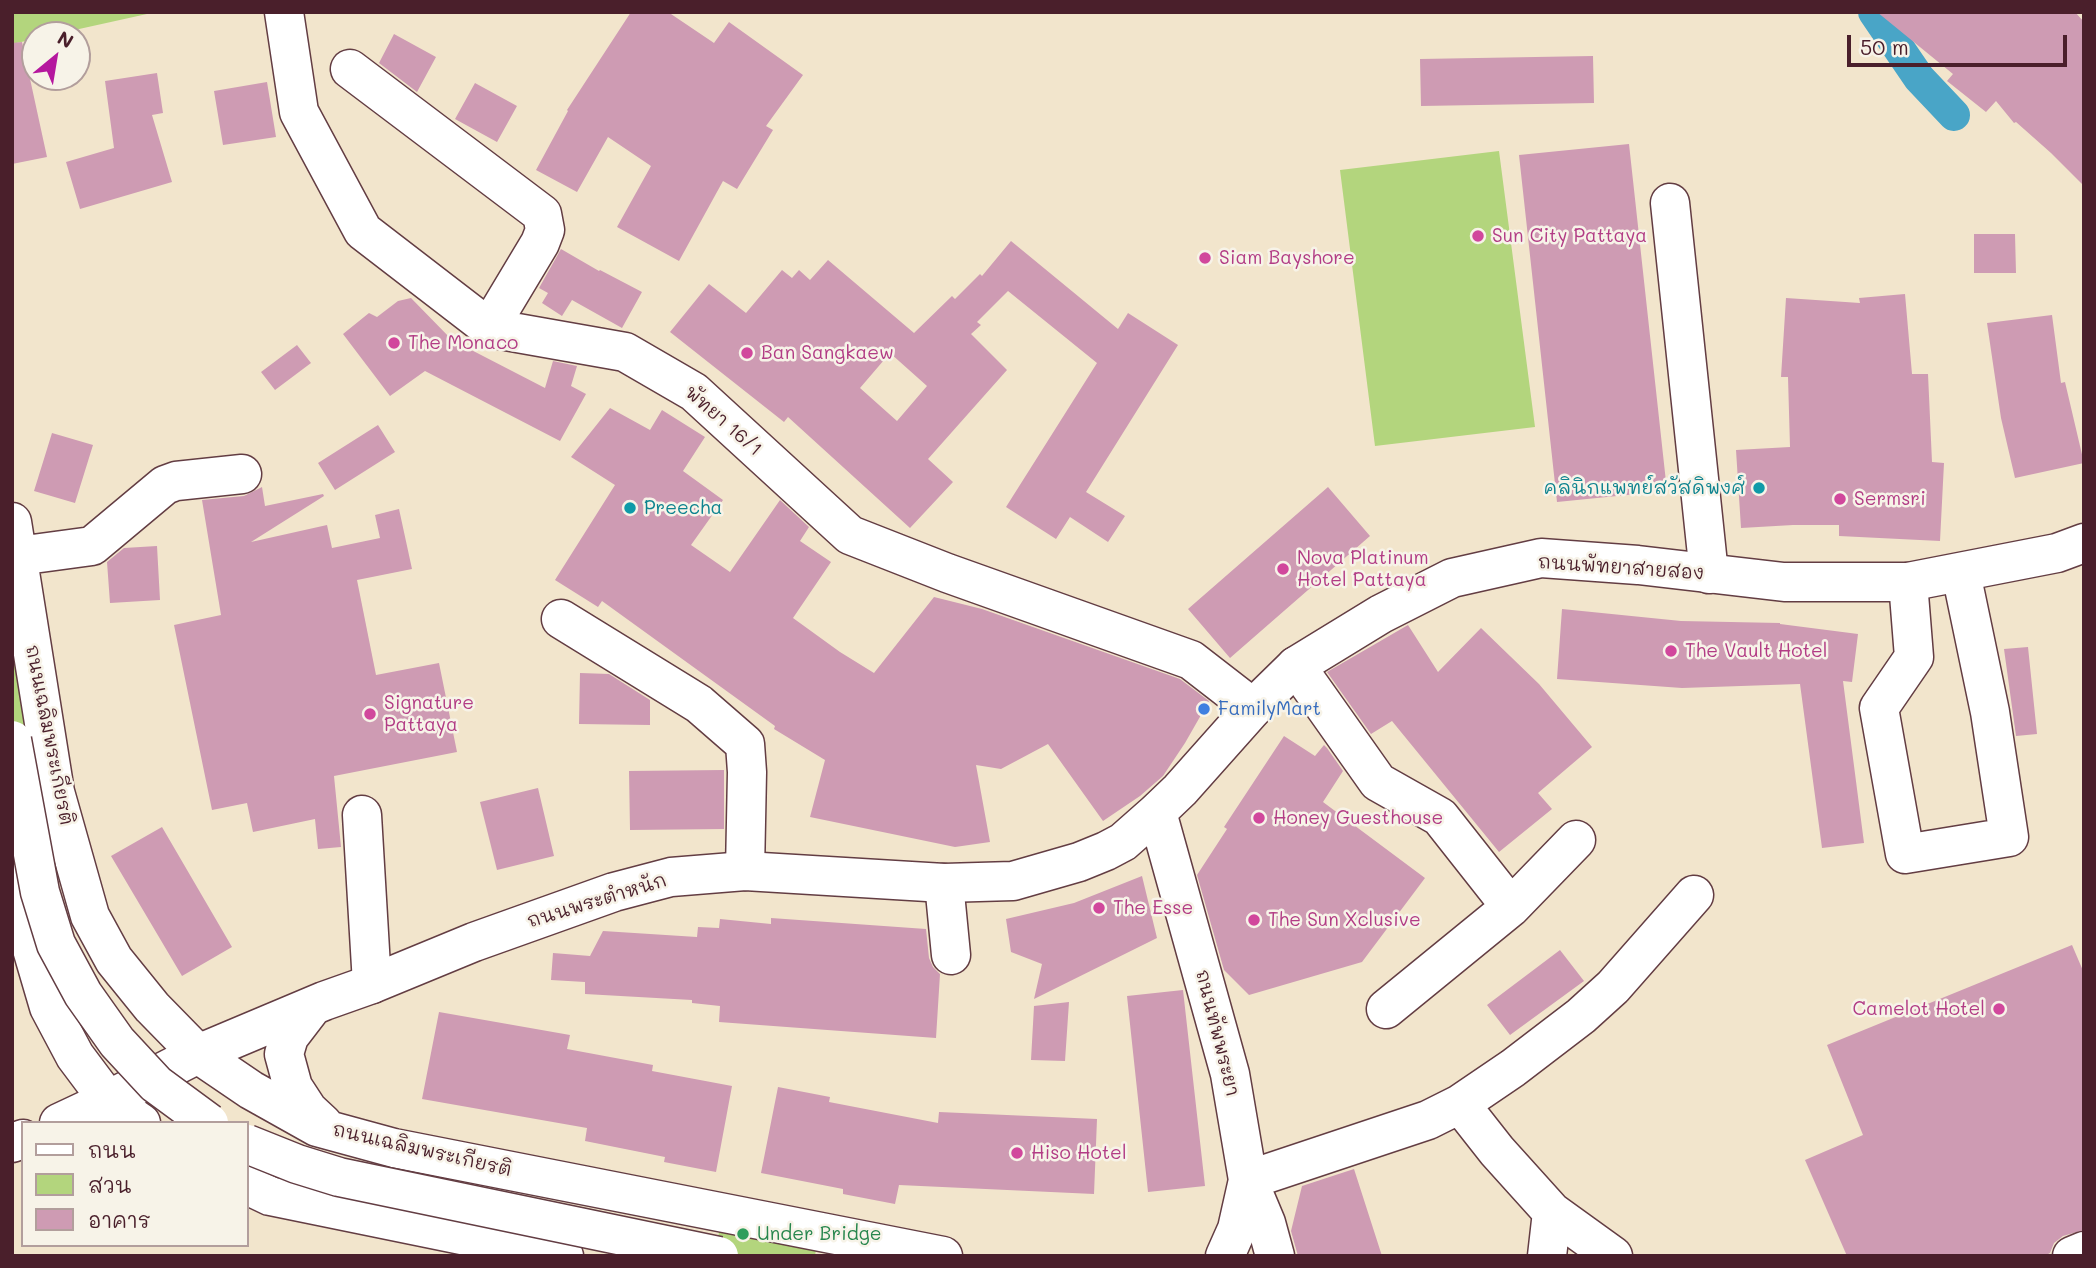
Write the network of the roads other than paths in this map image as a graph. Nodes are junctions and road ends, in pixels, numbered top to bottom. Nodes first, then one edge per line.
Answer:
1 (284, 12) edge
2 (350, 69) dead end
3 (1670, 203) dead end
4 (489, 328) junction
5 (242, 474) dead end
6 (15, 539) edge
7 (2084, 543) edge
8 (1961, 572) junction
9 (1709, 574) junction
10 (1908, 582) junction
11 (561, 619) dead end
12 (1296, 666) junction
13 (1253, 708) junction
14 (12, 740) edge
15 (55, 792) junction
16 (1157, 812) junction
17 (362, 815) dead end
18 (12, 817) edge
19 (1576, 840) dead end
20 (745, 872) junction
21 (12, 881) edge
22 (944, 883) junction
23 (1694, 895) dead end
24 (1511, 907) junction
25 (951, 955) dead end
26 (372, 984) junction
27 (312, 1007) junction
28 (1386, 1009) dead end
29 (198, 1054) junction
30 (108, 1100) junction
31 (1461, 1104) junction
32 (63, 1121) edge
33 (138, 1121) edge
34 (206, 1121) edge
35 (329, 1130) junction
36 (248, 1144) edge
37 (394, 1148) junction
38 (1248, 1180) junction
39 (248, 1185) edge
40 (1552, 1212) junction
41 (373, 1217) junction
42 (906, 1251) edge
43 (2084, 1251) edge
44 (564, 1256) edge
45 (719, 1256) edge
46 (943, 1256) edge
47 (1226, 1256) edge
48 (1275, 1256) edge
49 (1547, 1256) edge
50 (1613, 1256) edge
51 (2072, 1256) edge

1 - 4 main road, พัทยา 16/1
2 - 4 main road
3 - 9 main road
4 - 13 main road, พัทยา 16/1
5 - 6 main road
6 - 15 main road, ถนนเฉลิมพระเกียรติ
7 - 8 main road, ถนนพัทยาสายสอง
8 - 10 main road, ถนนพัทยาสายสอง
8 - 10 main road
9 - 10 main road, ถนนพัทยาสายสอง
9 - 12 main road, ถนนพัทยาสายสอง
11 - 20 main road
12 - 13 main road, ถนนพัทยาสายสอง
12 - 24 main road
13 - 16 main road, ถนนพัทยาสายสอง
14 - 34 main road, bridge
15 - 18 main road
15 - 29 main road, ถนนเฉลิมพระเกียรติ
16 - 22 main road, ถนนพระตำหนัก
16 - 38 main road, ถนนทัพพระยา
17 - 26 main road
19 - 24 main road
20 - 22 main road, ถนนพระตำหนัก
20 - 26 main road, ถนนพระตำหนัก
21 - 30 main road
22 - 25 main road
23 - 31 main road
24 - 28 main road
26 - 27 main road, ถนนพระตำหนัก
27 - 29 main road, ถนนพระตำหนัก
27 - 35 main road
29 - 30 main road, ถนนพระตำหนัก
29 - 35 main road, ถนนเฉลิมพระเกียรติ
30 - 32 main road, ถนนพระตำหนัก
30 - 33 main road
31 - 38 main road
31 - 40 main road
35 - 37 main road, ถนนเฉลิมพระเกียรติ
36 - 45 main road, bridge
37 - 41 main road
37 - 42 main road, ถนนเฉลิมพระเกียรติ
38 - 47 main road, ถนนทัพพระยา
38 - 48 main road
39 - 41 main road
40 - 49 main road
40 - 50 main road
41 - 44 main road
42 - 46 main road, ถนนเฉลิมพระเกียรติ
43 - 51 main road

